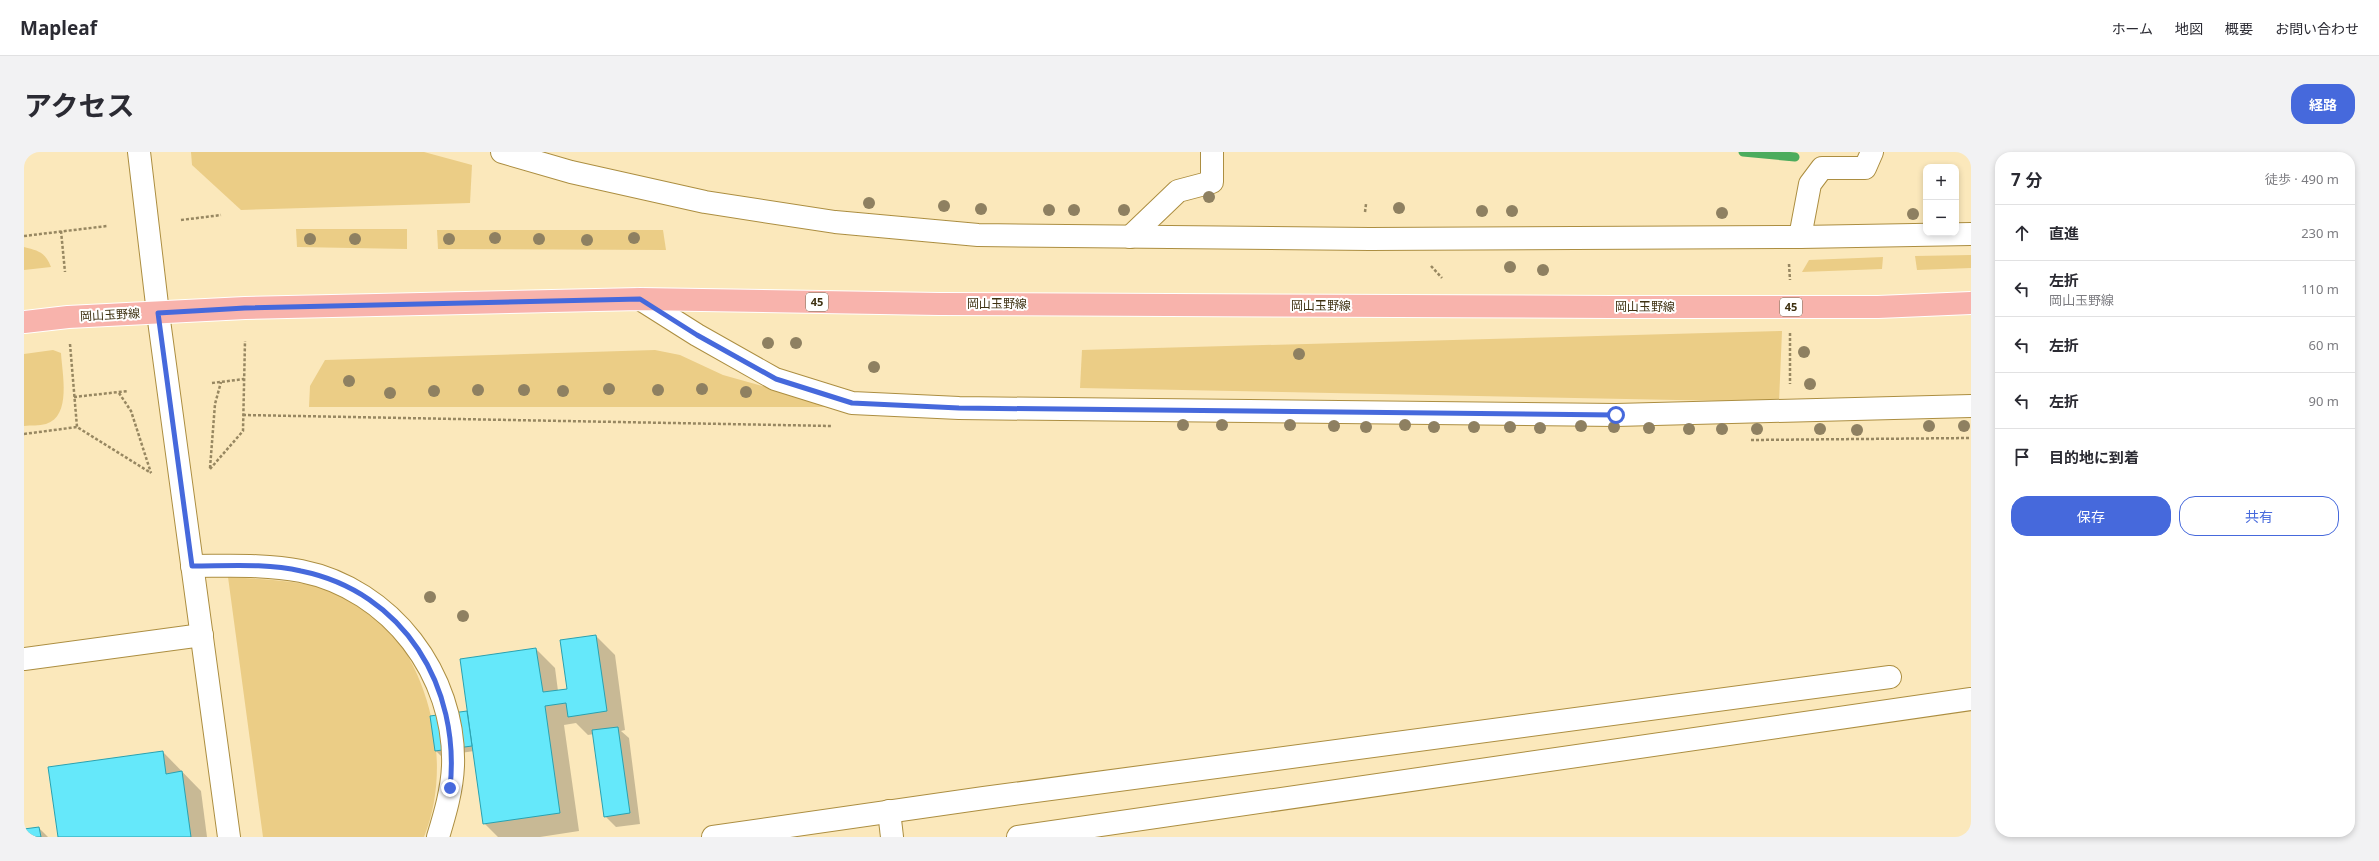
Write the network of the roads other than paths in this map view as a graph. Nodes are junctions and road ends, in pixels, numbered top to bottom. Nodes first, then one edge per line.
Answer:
1 (139, 152) edge
2 (502, 152) edge
3 (1815, 152) edge
4 (1872, 152) edge
5 (1212, 153) edge
6 (1818, 173) junction
7 (1971, 234) edge
8 (1130, 237) junction
9 (1800, 237) junction
10 (640, 299) junction
11 (1971, 303) edge
12 (158, 313) junction
13 (24, 322) edge
14 (1971, 406) edge
15 (192, 566) junction
16 (202, 635) junction
17 (24, 659) edge
18 (1890, 677) dead end
19 (1971, 699) edge
20 (889, 811) junction
21 (229, 837) edge
22 (438, 837) edge
23 (713, 837) edge
24 (892, 837) edge
25 (1018, 837) edge

1 - 12 street
2 - 8 street
3 - 6 street
4 - 6 street
5 - 8 street
6 - 9 street
7 - 9 street
8 - 9 street
10 - 11 main road, 岡山玉野線 / 45, bridge
10 - 12 main road, 岡山玉野線 / 45
10 - 14 street
12 - 13 main road, 岡山玉野線 / 45
12 - 15 street
15 - 16 street
15 - 22 street
16 - 17 street
16 - 21 street
18 - 20 street
19 - 25 street
20 - 23 street
20 - 24 street

